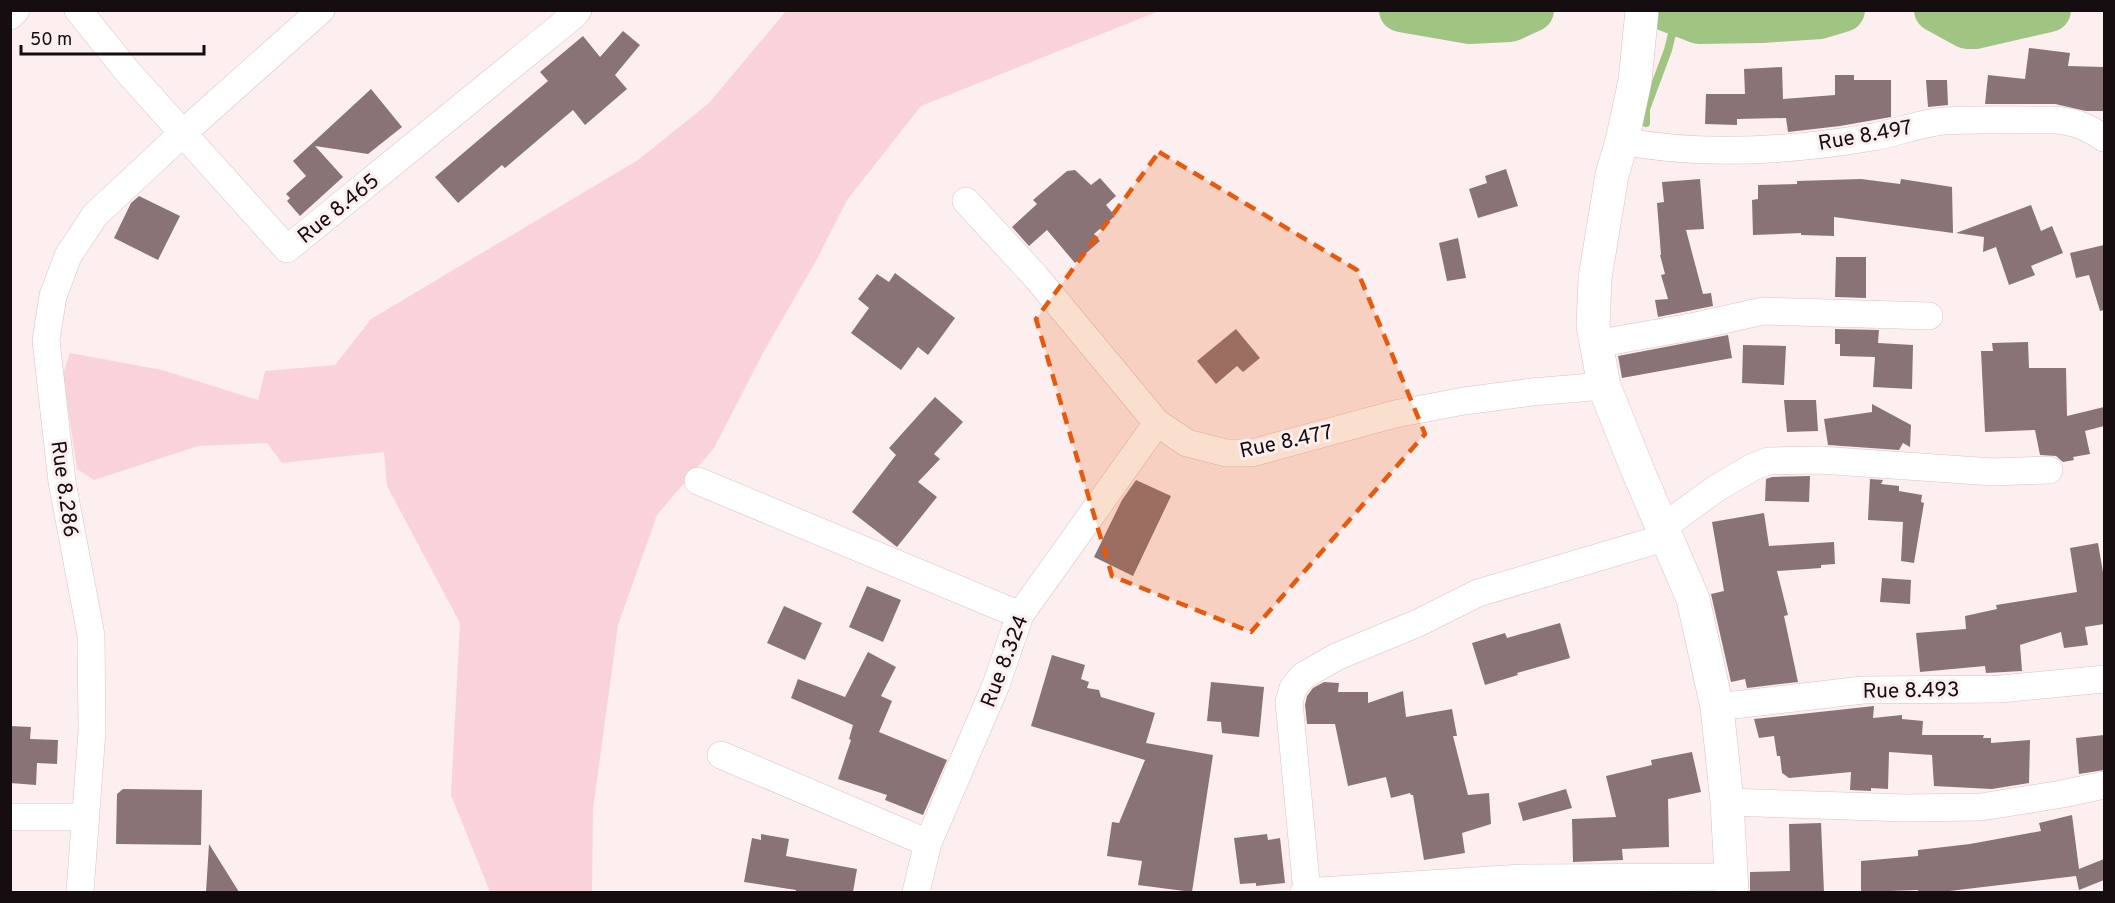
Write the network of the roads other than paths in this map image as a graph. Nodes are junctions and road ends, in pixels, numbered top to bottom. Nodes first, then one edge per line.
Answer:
1 (16, 10) edge
2 (78, 10) edge
3 (321, 10) edge
4 (578, 10) edge
5 (1641, 14) edge
6 (10, 16) edge
7 (183, 133) junction
8 (2104, 138) edge
9 (1622, 141) junction
10 (966, 201) dead end
11 (1929, 316) dead end
12 (1595, 344) junction
13 (1604, 386) junction
14 (1157, 423) junction
15 (2049, 470) dead end
16 (698, 481) dead end
17 (1665, 532) junction
18 (1020, 615) junction
19 (2104, 679) edge
20 (1717, 706) junction
21 (721, 755) dead end
22 (2104, 785) edge
23 (1727, 802) junction
24 (10, 817) edge
25 (85, 817) junction
26 (928, 843) junction
27 (1731, 885) edge
28 (80, 892) edge
29 (916, 892) edge
30 (1306, 892) edge

1 - 6 street
2 - 7 street, Rue 8.465
3 - 7 street, Rue 8.286
4 - 7 street, Rue 8.465
5 - 9 street
7 - 25 street, Rue 8.286
8 - 9 street, Rue 8.497
9 - 12 street
10 - 14 street, Rue 8.477
11 - 12 street
12 - 13 street
13 - 14 street, Rue 8.477
13 - 17 street
14 - 18 street, Rue 8.324
15 - 17 street
16 - 18 street
17 - 20 street
17 - 30 street
18 - 26 street, Rue 8.324
19 - 20 street, Rue 8.493
20 - 23 street
21 - 26 street
22 - 23 street
23 - 27 street
24 - 25 street
25 - 28 street, Rue 8.286
26 - 29 street, Rue 8.324
27 - 30 street

